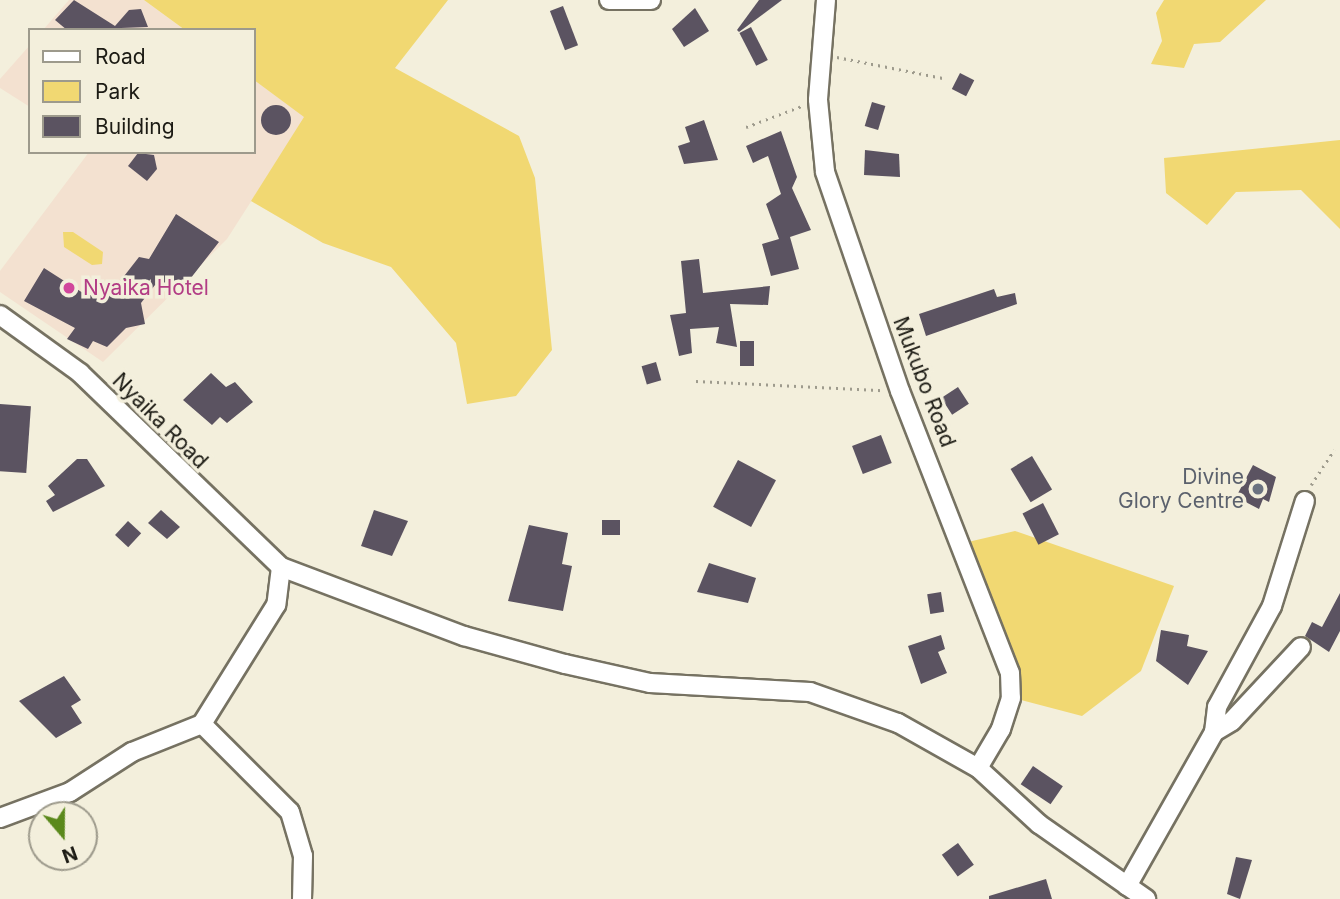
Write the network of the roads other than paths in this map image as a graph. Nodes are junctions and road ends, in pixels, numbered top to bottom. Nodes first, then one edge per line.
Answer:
1 (609, 0) edge
2 (651, 0) edge
3 (826, 0) edge
4 (0, 315) edge
5 (1305, 501) road end
6 (281, 567) junction
7 (1301, 647) dead end
8 (202, 724) junction
9 (1213, 732) junction
10 (978, 768) junction
11 (0, 818) edge
12 (1128, 887) junction
13 (302, 899) edge
14 (1146, 899) edge

1 - 2 street
3 - 10 street, Mukubo Road
4 - 6 street, Nyaika Road
5 - 9 street
6 - 8 street
6 - 10 street
7 - 9 street
8 - 11 street
8 - 13 street
9 - 12 street
10 - 12 street
12 - 14 street

